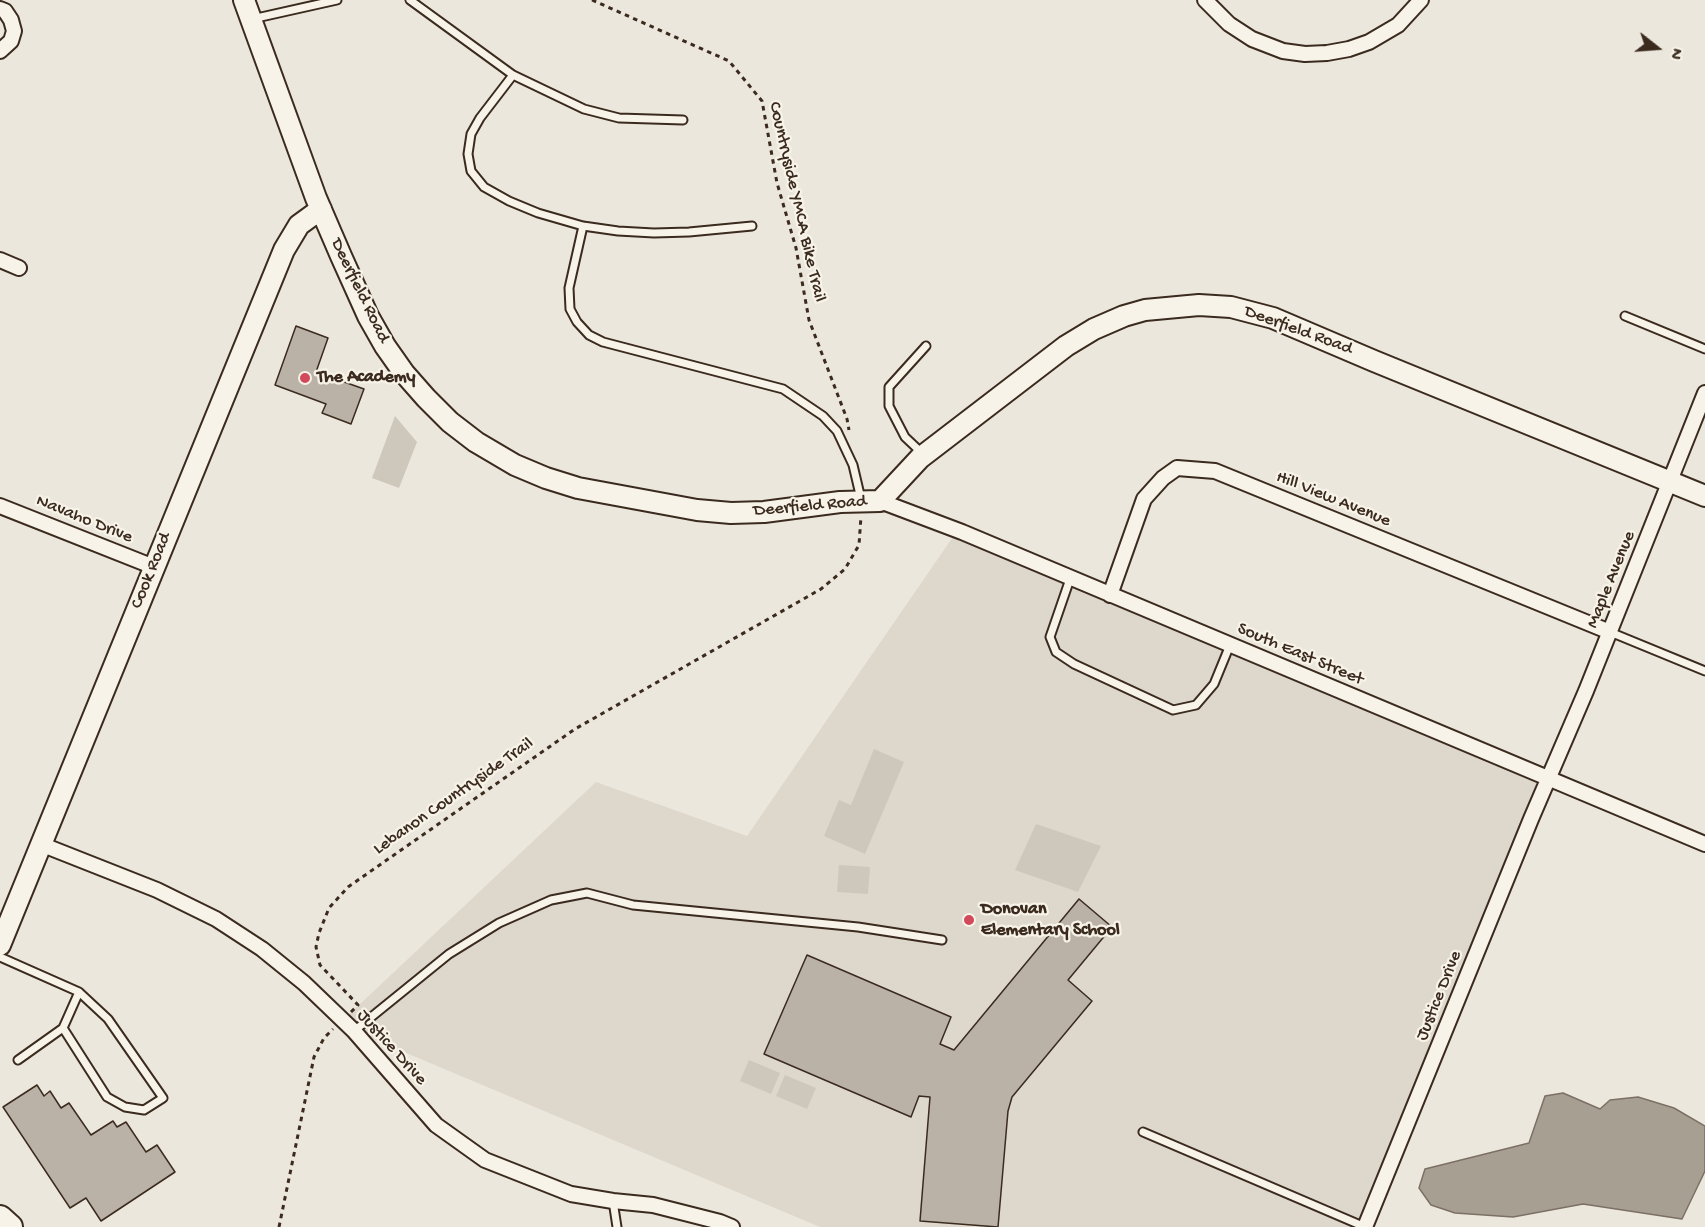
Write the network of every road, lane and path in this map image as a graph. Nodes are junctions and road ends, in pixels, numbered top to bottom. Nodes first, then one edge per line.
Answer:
1 (244, 0) edge
2 (337, 0) edge
3 (410, 0) edge
4 (592, 0) edge
5 (1205, 0) edge
6 (1420, 0) edge
7 (0, 9) edge
8 (251, 20) junction
9 (0, 51) edge
10 (513, 75) junction
11 (683, 120) dead end
12 (321, 209) junction
13 (583, 226) junction
14 (752, 226) dead end
15 (0, 260) edge
16 (19, 268) dead end
17 (1625, 316) dead end
18 (926, 346) dead end
19 (1705, 349) edge
20 (1705, 393) edge
21 (851, 440) dead end
22 (924, 455) junction
23 (1670, 482) junction
24 (1705, 496) edge
25 (871, 502) junction
26 (0, 506) edge
27 (154, 567) junction
28 (1070, 579) junction
29 (1110, 595) junction
30 (1610, 632) junction
31 (1230, 645) junction
32 (1705, 671) edge
33 (1549, 778) junction
34 (1705, 844) edge
35 (42, 845) junction
36 (942, 940) dead end
37 (0, 945) edge
38 (0, 957) edge
39 (79, 992) junction
40 (342, 1021) junction
41 (63, 1028) junction
42 (354, 1031) junction
43 (18, 1060) dead end
44 (1143, 1132) dead end
45 (613, 1202) junction
46 (0, 1218) edge
47 (10, 1227) edge
48 (279, 1227) edge
49 (617, 1227) edge
50 (732, 1227) edge
51 (1365, 1227) edge

1 - 8 street, Deerfield Road
2 - 8 lane
3 - 10 lane
4 - 21 path, Countryside YMCA Bike Trail
5 - 6 street
7 - 9 street
8 - 12 street, Deerfield Road
10 - 11 lane
10 - 13 lane
12 - 25 street, Deerfield Road
12 - 27 street, Cook Road
13 - 14 lane
13 - 25 lane
15 - 16 street
17 - 19 lane
18 - 22 lane
20 - 23 street, Maple Avenue
22 - 23 street, Deerfield Road
22 - 25 street, Deerfield Road
23 - 24 street, Deerfield Road
23 - 30 street, Maple Avenue
25 - 28 street, South East Street
25 - 40 path, Lebanon Countryside Trail
26 - 27 street, Navaho Drive
27 - 35 street, Cook Road
28 - 29 street, South East Street
28 - 31 lane
29 - 30 street, Hill View Avenue
29 - 31 street, South East Street
30 - 32 lane
30 - 33 street, Maple Avenue
31 - 33 street, South East Street
33 - 34 street, South East Street
33 - 51 street, Justice Drive
35 - 37 street, Cook Road
35 - 40 street, Justice Drive
36 - 42 lane
38 - 39 lane
39 - 41 lane
39 - 41 lane
40 - 42 street, Justice Drive
40 - 48 path, Lebanon Countryside Trail
41 - 43 lane
42 - 45 street, Justice Drive
44 - 51 lane
45 - 49 lane
45 - 50 street, Justice Drive
46 - 47 highway

